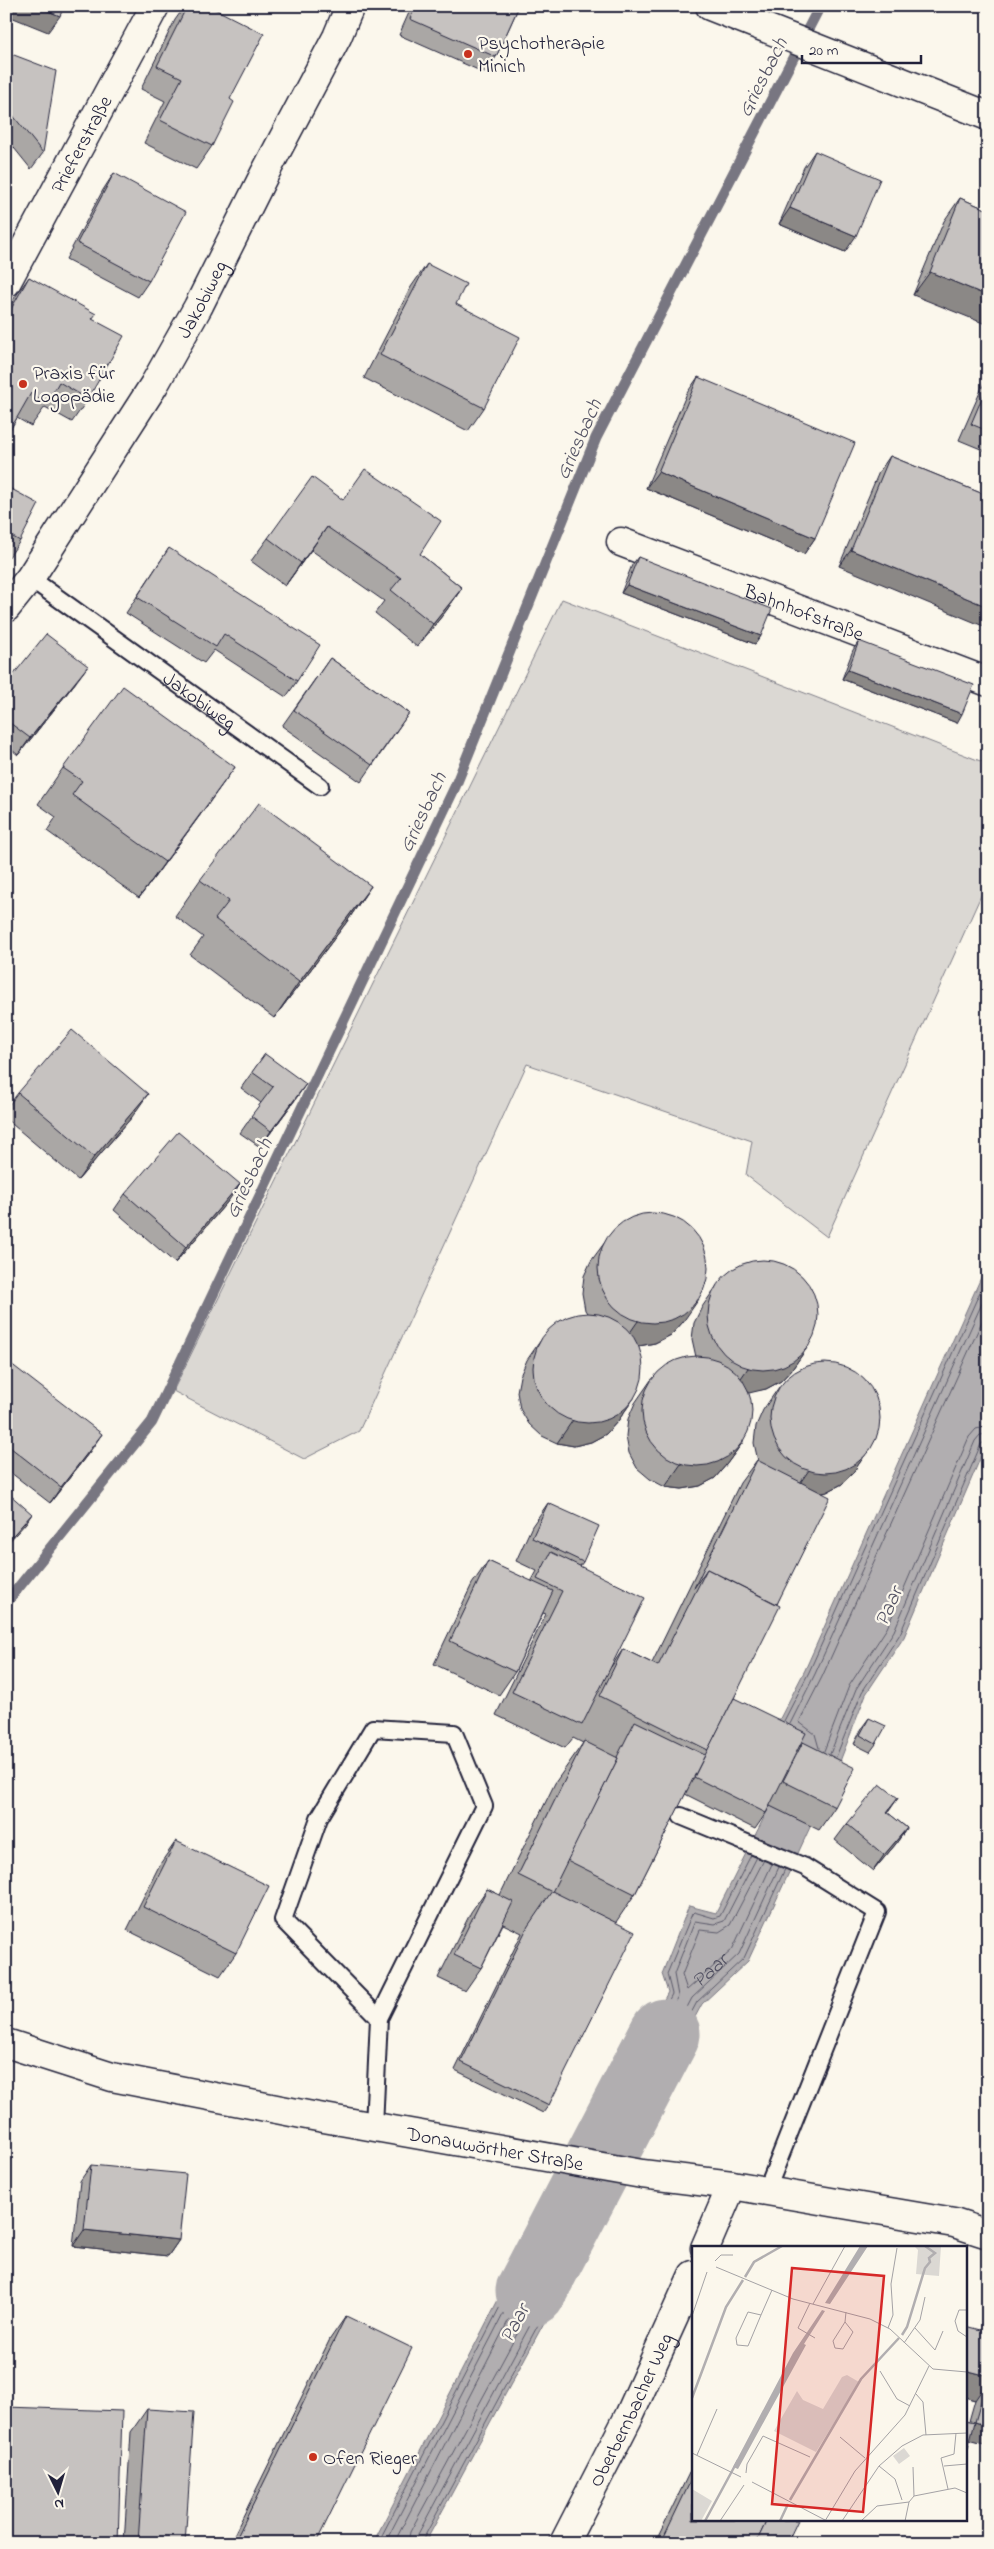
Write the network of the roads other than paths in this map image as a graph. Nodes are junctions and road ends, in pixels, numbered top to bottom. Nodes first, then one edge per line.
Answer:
1 (155, 6) edge
2 (350, 6) edge
3 (710, 6) edge
4 (988, 116) edge
5 (6, 283) edge
6 (621, 542) dead end
7 (30, 578) junction
8 (6, 608) edge
9 (988, 682) edge
10 (320, 786) dead end
11 (681, 1816) edge
12 (379, 2018) junction
13 (6, 2043) edge
14 (374, 2127) junction
15 (732, 2185) junction
16 (766, 2192) junction
17 (988, 2234) edge
18 (706, 2246) edge
19 (692, 2277) edge
20 (564, 2543) edge

1 - 5 street, Prieferstraße
2 - 7 street, Jakobiweg
3 - 4 street
6 - 9 street, Bahnhofstraße
7 - 8 street, Jakobiweg
7 - 10 lane, Jakobiweg
11 - 16 lane
12 - 12 lane
12 - 14 lane
13 - 14 street, Donauwörther Straße
14 - 15 street, Donauwörther Straße
15 - 16 street, Donauwörther Straße
15 - 18 street
16 - 17 street, Donauwörther Straße
19 - 20 street, Oberbernbacher Weg

